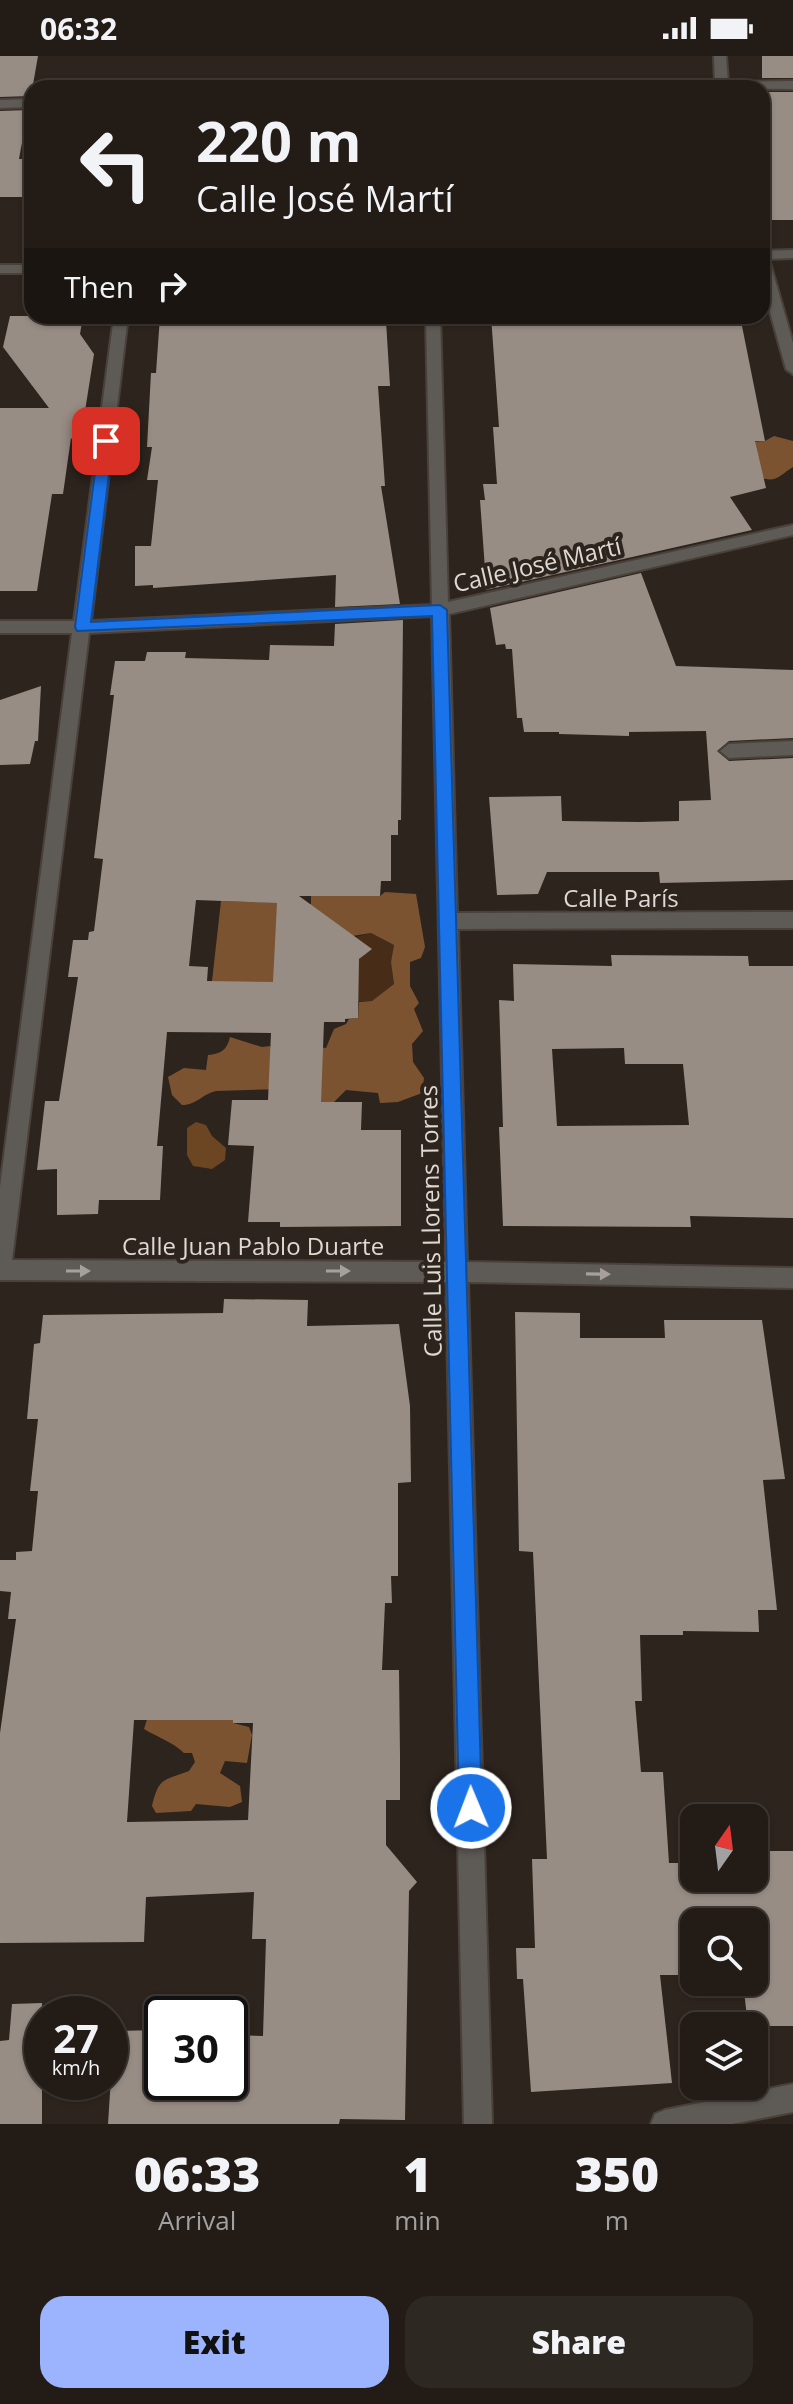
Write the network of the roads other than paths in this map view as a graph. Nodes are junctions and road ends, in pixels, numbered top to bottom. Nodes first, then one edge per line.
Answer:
1 (720, 56) edge
2 (722, 80) edge
3 (770, 85) edge
4 (793, 85) edge
5 (24, 103) edge
6 (0, 104) edge
7 (793, 254) edge
8 (770, 255) edge
9 (0, 269) edge
10 (24, 269) edge
11 (770, 285) edge
12 (120, 324) edge
13 (433, 324) edge
14 (793, 369) edge
15 (793, 530) edge
16 (440, 610) junction
17 (0, 627) edge
18 (83, 627) junction
19 (793, 748) edge
20 (729, 751) dead end
21 (793, 920) edge
22 (448, 921) junction
23 (0, 1270) edge
24 (457, 1272) junction
25 (793, 1278) edge
26 (793, 2098) edge
27 (478, 2124) edge
28 (665, 2124) edge

1 - 2 street
3 - 4 street
5 - 6 street
7 - 8 street
9 - 10 street
11 - 14 street
12 - 18 street
13 - 16 street, Calle Luis Llorens Torres
15 - 16 street, Calle José Martí
16 - 18 street, Calle José Martí
16 - 22 street, Calle Luis Llorens Torres
17 - 18 street, Calle José Martí
18 - 23 street
19 - 20 street
21 - 22 street, Calle París
22 - 24 street, Calle Luis Llorens Torres
23 -> 24 street, Calle Juan Pablo Duarte
24 -> 25 street, Calle Juan Pablo Duarte
24 - 27 street, Calle Luis Llorens Torres
26 - 28 street

